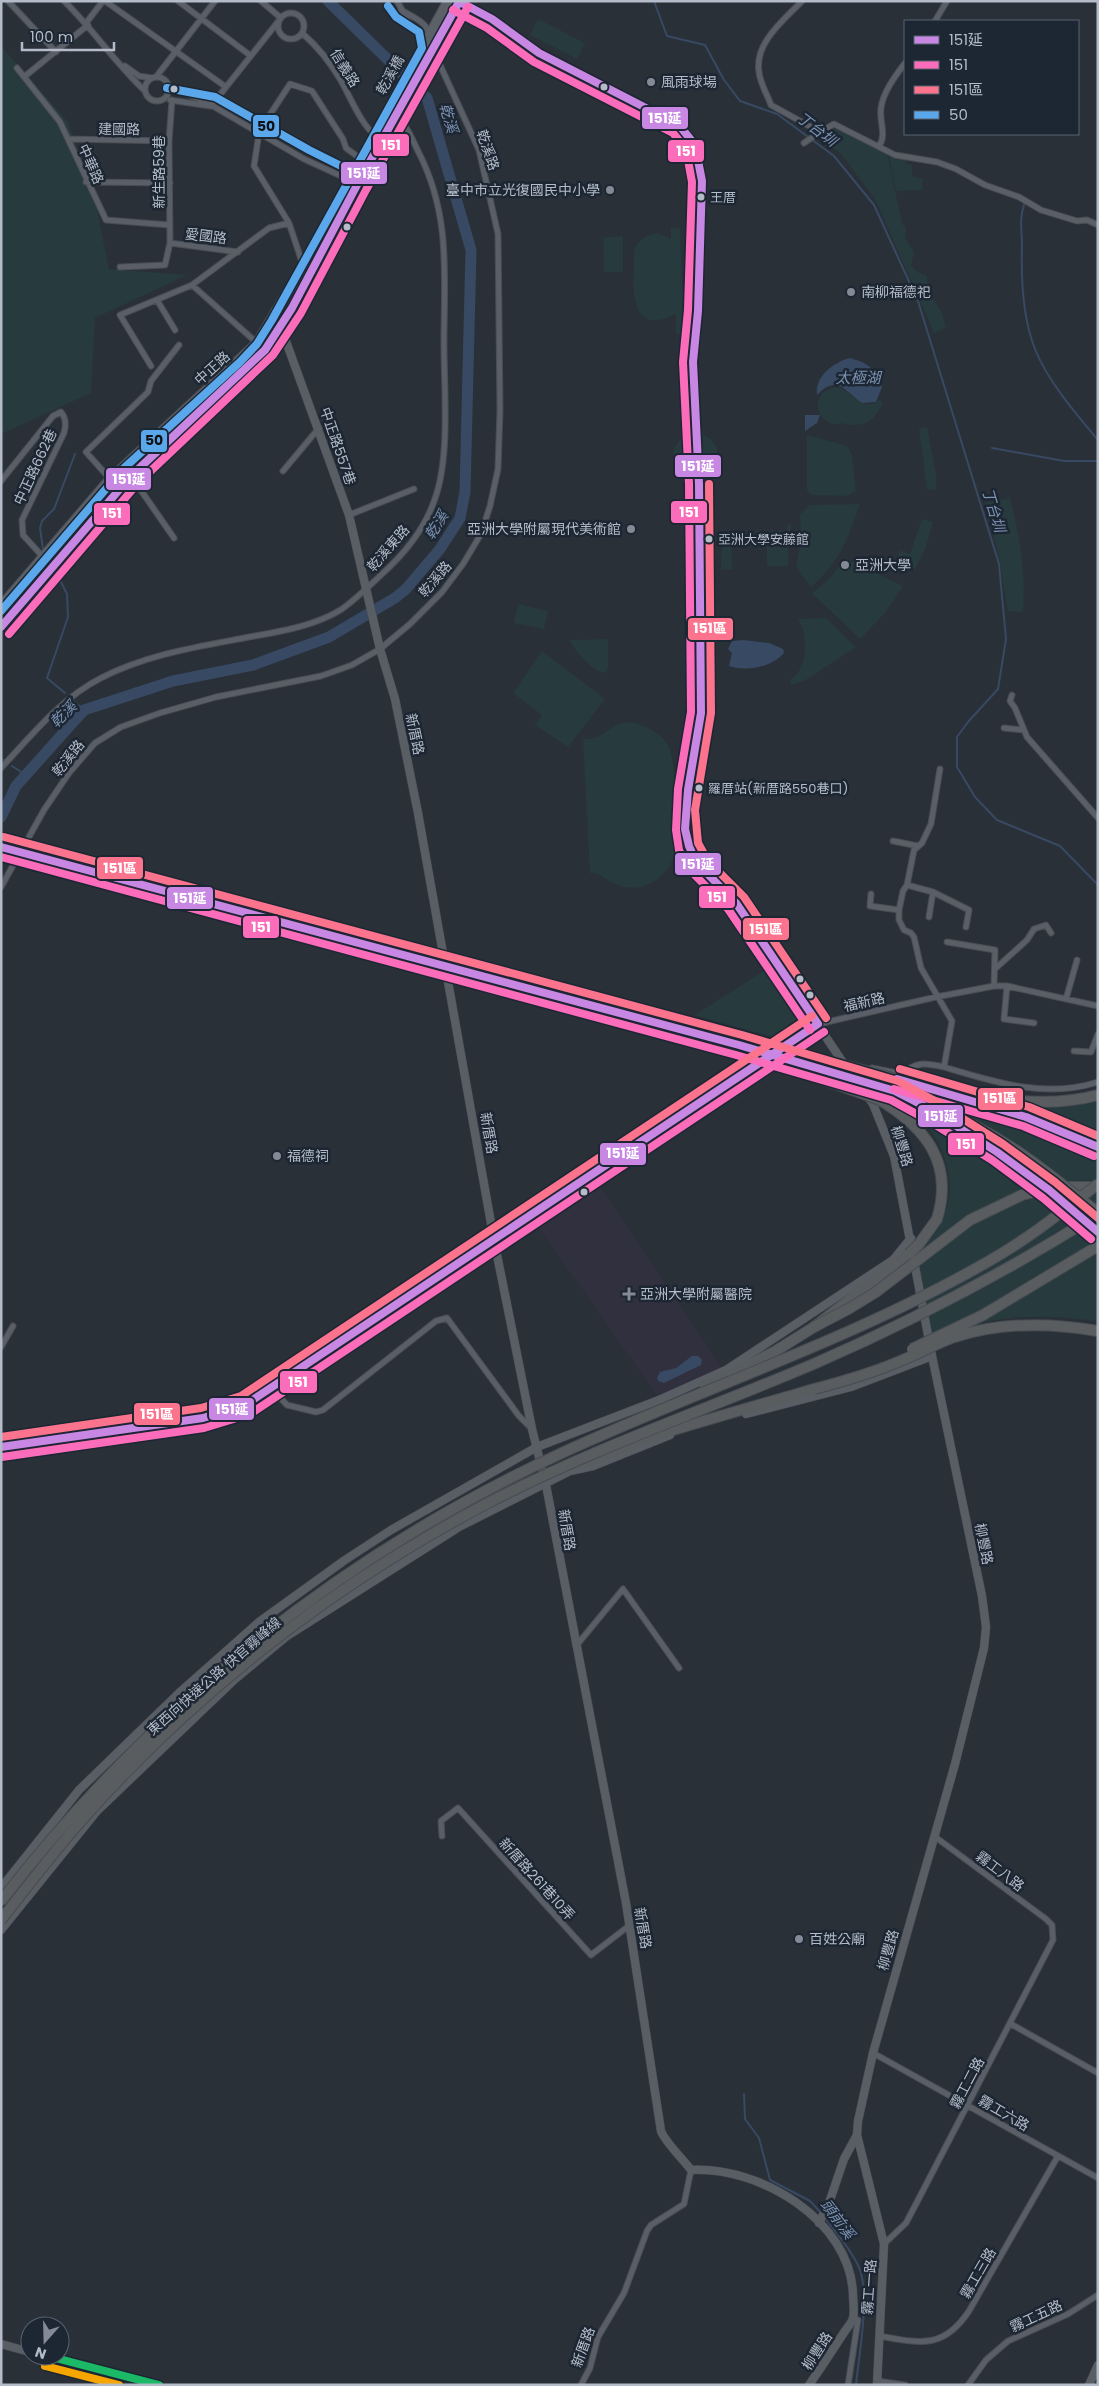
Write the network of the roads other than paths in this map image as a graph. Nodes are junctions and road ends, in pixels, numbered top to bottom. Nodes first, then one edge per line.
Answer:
1 (8, 1) edge
2 (64, 1) edge
3 (104, 1) edge
4 (178, 1) edge
5 (214, 1) edge
6 (260, 1) edge
7 (397, 1) edge
8 (448, 1) edge
9 (802, 1) edge
10 (946, 1) edge
11 (459, 2) edge
12 (400, 9) junction
13 (281, 18) junction
14 (202, 19) junction
15 (936, 20) edge
16 (87, 24) junction
17 (430, 32) junction
18 (303, 34) junction
19 (424, 41) junction
20 (433, 50) junction
21 (56, 52) junction
22 (177, 52) junction
23 (251, 56) junction
24 (115, 57) junction
25 (904, 65) edge
26 (17, 68) dead end
27 (24, 77) junction
28 (154, 78) junction
29 (169, 86) junction
30 (226, 87) junction
31 (144, 90) junction
32 (165, 98) junction
33 (172, 100) junction
34 (211, 106) junction
35 (387, 109) joint
36 (398, 113) junction
37 (818, 132) junction
38 (259, 133) junction
39 (374, 135) junction
40 (68, 139) junction
41 (383, 140) junction
42 (169, 141) junction
43 (804, 143) dead end
44 (879, 146) junction
45 (361, 159) junction
46 (348, 179) junction
47 (86, 182) junction
48 (170, 183) junction
49 (357, 185) junction
50 (289, 223) junction
51 (170, 225) junction
52 (1098, 225) edge
53 (170, 243) junction
54 (239, 252) junction
55 (303, 266) junction
56 (120, 267) dead end
57 (192, 286) junction
58 (156, 300) junction
59 (275, 312) junction
60 (281, 325) junction
61 (175, 330) dead end
62 (257, 343) junction
63 (179, 345) dead end
64 (265, 350) junction
65 (152, 366) dead end
66 (319, 428) junction
67 (283, 471) dead end
68 (131, 476) junction
69 (110, 479) junction
70 (1, 481) edge
71 (414, 489) dead end
72 (97, 494) junction
73 (108, 502) junction
74 (349, 515) junction
75 (174, 538) dead end
76 (43, 557) junction
77 (367, 591) junction
78 (1, 606) edge
79 (2, 626) edge
80 (379, 646) junction
81 (1012, 695) dead end
82 (1004, 728) dead end
83 (1024, 730) junction
84 (1, 768) edge
85 (940, 769) dead end
86 (1098, 818) edge
87 (1, 838) edge
88 (893, 841) dead end
89 (918, 846) junction
90 (1, 847) edge
91 (907, 885) junction
92 (1, 886) edge
93 (933, 892) junction
94 (870, 894) dead end
95 (899, 910) junction
96 (929, 916) dead end
97 (966, 927) dead end
98 (1051, 933) dead end
99 (948, 942) dead end
100 (1077, 960) dead end
101 (996, 968) junction
102 (994, 986) junction
103 (1007, 986) junction
104 (936, 997) junction
105 (1066, 999) junction
106 (1098, 1006) edge
107 (1034, 1023) dead end
108 (818, 1024) junction
109 (1098, 1034) edge
110 (739, 1045) junction
111 (1074, 1051) dead end
112 (842, 1061) junction
113 (944, 1067) junction
114 (1098, 1082) edge
115 (920, 1085) junction
116 (1098, 1095) edge
117 (916, 1100) junction
118 (1026, 1116) junction
119 (1098, 1139) edge
120 (1098, 1147) edge
121 (1098, 1185) edge
122 (1098, 1214) edge
123 (1098, 1232) edge
124 (911, 1238) junction
125 (494, 1240) junction
126 (1098, 1246) edge
127 (12, 1326) dead end
128 (814, 1327) junction
129 (1098, 1331) edge
130 (1, 1348) edge
131 (932, 1356) junction
132 (272, 1389) junction
133 (814, 1389) junction
134 (532, 1429) junction
135 (1, 1447) edge
136 (537, 1447) junction
137 (561, 1454) junction
138 (568, 1465) junction
139 (546, 1485) junction
140 (576, 1646) junction
141 (680, 1668) dead end
142 (442, 1836) dead end
143 (934, 1836) junction
144 (1, 1888) edge
145 (1, 1901) edge
146 (1, 1920) edge
147 (630, 1925) junction
148 (1052, 1925) joint
149 (1, 1930) edge
150 (1011, 2024) junction
151 (872, 2053) junction
152 (1098, 2073) edge
153 (968, 2105) junction
154 (857, 2134) junction
155 (1058, 2156) junction
156 (691, 2170) junction
157 (1098, 2178) edge
158 (820, 2222) junction
159 (884, 2244) junction
160 (1098, 2295) edge
161 (853, 2318) junction
162 (878, 2336) junction
163 (1, 2344) edge
164 (20, 2349) edge
165 (70, 2362) edge
166 (1098, 2365) edge
167 (877, 2383) edge
168 (151, 2384) edge
169 (160, 2385) edge
170 (581, 2385) edge
171 (809, 2385) edge
172 (848, 2385) edge
173 (905, 2385) edge
174 (968, 2385) edge
175 (1089, 2385) edge

1 - 21 street
2 - 16 street
3 - 16 street
3 - 22 street
4 - 14 street
5 - 14 street
6 - 13 street
7 - 12 street, 乾溪路
8 - 17 main road
9 - 37 street
10 - 15 street
11 - 20 main road
11 - 108 street, 柳豐路
12 - 17 street
12 - 19 street, 乾溪路
13 - 18 street, 信義路
13 - 18 street
13 - 23 street
14 - 22 street
14 - 23 street
16 - 21 street
16 - 24 street
17 - 19 main road
17 - 20 street, 乾溪路
18 - 39 street, 信義路
19 - 20 street, 乾溪路
19 - 35 main road, 乾溪橋
20 - 36 main road, 乾溪橋
20 - 80 street, 乾溪路
21 - 27 street
22 - 28 street
22 - 30 street
23 - 30 street
24 - 28 street
24 - 31 street
25 - 44 street
26 - 27 street, 中華路
27 - 40 street, 中華路
28 - 29 street
28 - 31 street
29 - 32 street
29 - 34 street
30 - 34 street
31 - 32 street
32 - 33 street
33 - 34 street
33 - 42 street, 新生路59巷
34 - 38 street
35 - 39 main road, 中正路
36 - 41 main road, 中正路
36 - 77 street, 乾溪東路
37 - 43 street
37 - 44 street
38 - 45 street
38 - 46 street
38 - 50 street
39 - 41 street, 信義路
39 - 45 main road, 中正路
40 - 42 street, 建國路
40 - 47 street, 中華路
41 - 49 main road, 中正路
42 - 48 street, 新生路59巷
44 - 52 street
45 - 46 main road, 中正路
46 - 49 street
46 - 55 main road, 中正路
47 - 48 street
47 - 51 street, 中華路
48 - 51 street, 新生路59巷
49 - 60 main road, 中正路
50 - 54 street
50 - 55 street
51 - 53 street, 新生路59巷
53 - 54 street, 愛國路
53 - 56 street, 新生路59巷
54 - 57 street
55 - 59 main road, 中正路
57 - 58 street
57 - 62 street
58 - 61 street
58 - 65 street
59 - 60 street, 中正路557巷
59 - 62 main road, 中正路
60 - 64 main road, 中正路
60 - 66 street, 中正路557巷
62 - 64 street
62 - 69 main road, 中正路
63 - 69 street
64 - 68 main road, 中正路
66 - 67 street
66 - 74 street, 中正路557巷
68 - 73 main road, 中正路
68 - 75 street
69 - 72 main road, 中正路
70 - 76 street, 中正路662巷
71 - 74 street
72 - 73 main road
72 - 76 main road, 中正路
73 - 79 main road, 中正路
74 - 77 street, 中正路557巷
76 - 78 main road, 中正路
77 - 80 street, 新厝路
77 - 84 street, 乾溪東路
80 - 92 street, 乾溪路
80 - 125 street, 新厝路
81 - 83 street
82 - 83 street
83 - 86 street
85 - 89 street
87 - 115 highway, bridge
88 - 89 street
89 - 91 street
90 - 110 highway, bridge
91 - 93 street
91 - 95 street
93 - 96 street
93 - 97 street
94 - 95 street
95 - 104 street
98 - 101 street
99 - 101 street
100 - 105 street
101 - 102 street
102 - 103 street, 福新路
102 - 104 street, 福新路
103 - 105 street, 福新路
103 - 107 street
104 - 108 street, 福新路
104 - 113 street
105 - 106 street, 福新路
108 - 112 street, 柳豐路
108 - 125 street, 福新路
109 - 111 street
110 - 117 highway, bridge
110 - 128 highway, bridge
112 - 113 street
112 - 124 street, 柳豐路
113 - 114 street
115 - 116 highway
115 - 118 highway
117 - 122 highway, bridge
117 - 123 highway, bridge
118 - 119 highway
118 - 120 highway
121 - 128 highway, bridge
121 - 137 highway, bridge
122 - 138 highway, bridge
124 - 131 street, 柳豐路
124 - 136 street
125 - 132 street, 福新路
125 - 134 street, 新厝路
126 - 133 highway, bridge
127 - 130 street
128 - 137 highway, bridge
129 - 133 highway, bridge
131 - 139 street
131 - 143 street, 柳豐路
132 - 134 street
132 - 135 street, 福新路
133 - 138 highway, bridge
134 - 136 street, 新厝路
136 - 139 street, 新厝路
136 - 144 street
137 - 145 highway, 東西向快速公路 快官霧峰線, bridge
138 - 146 highway, 東西向快速公路 快官霧峰線, bridge
139 - 140 street, 新厝路
139 - 149 street
140 - 141 street
140 - 147 street, 新厝路
142 - 147 street, 新厝路261巷10弄
143 - 148 street, 霧工八路
143 - 151 street, 柳豐路
147 - 156 street, 新厝路
148 - 150 street, 霧工二路
150 - 152 street
150 - 153 street, 霧工二路
151 - 153 street, 霧工六路
151 - 154 street, 柳豐路
153 - 155 street, 霧工六路
153 - 159 street, 霧工二路
154 - 158 street, 柳豐路
154 - 159 street, 霧工一路
155 - 157 street, 霧工六路
155 - 162 street, 霧工三路
156 - 158 street
156 - 170 street, 新厝路
158 - 161 street
159 - 162 street, 霧工一路
160 - 174 street, 霧工五路
161 - 171 street, 柳豐路
161 - 172 street
162 - 167 street, 霧工一路
163 - 164 street
165 - 168 street
166 - 175 street
167 - 173 street
168 - 169 street

